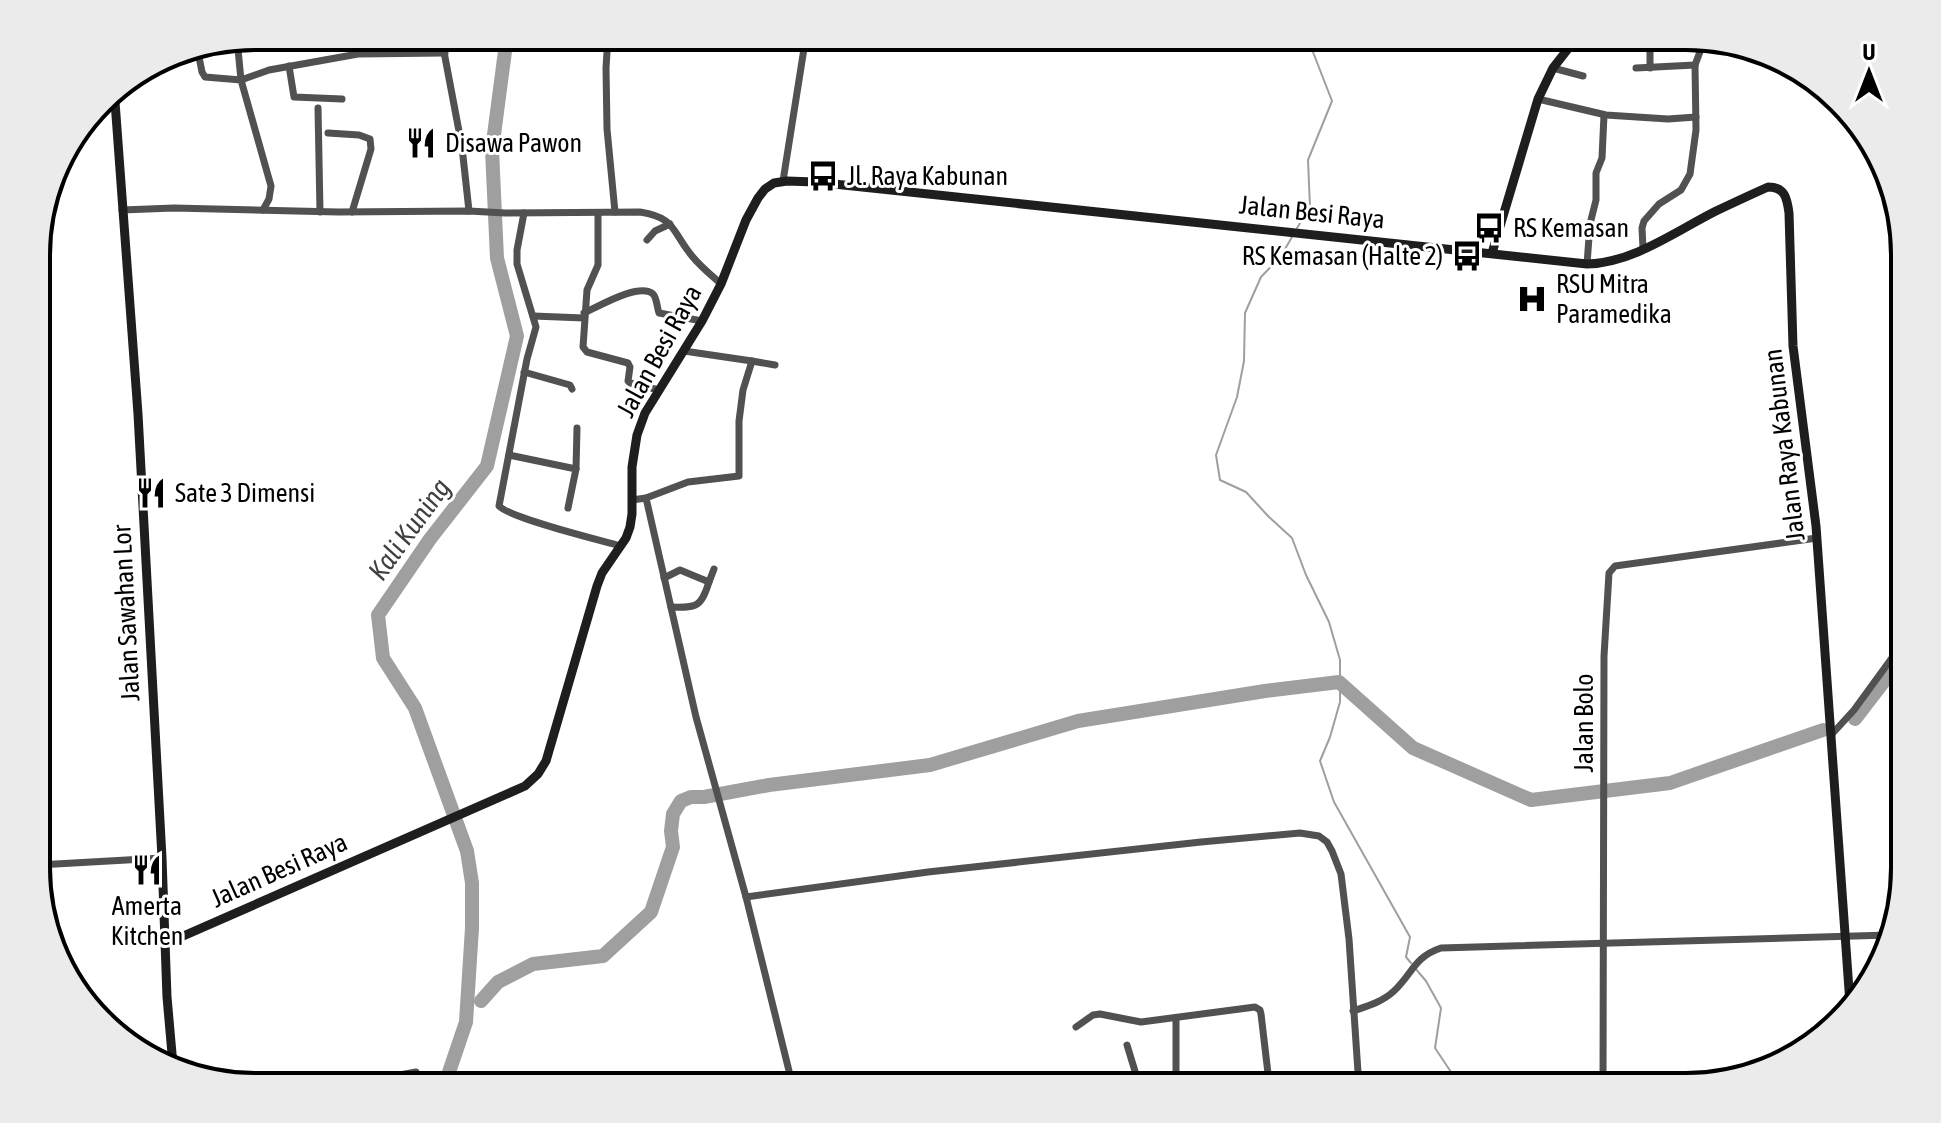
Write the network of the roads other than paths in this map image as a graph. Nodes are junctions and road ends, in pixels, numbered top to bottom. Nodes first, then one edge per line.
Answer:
1 (444, 50) edge
2 (607, 50) edge
3 (804, 50) edge
4 (1567, 50) edge
5 (1650, 50) edge
6 (238, 51) edge
7 (1700, 51) edge
8 (445, 53) junction
9 (199, 58) edge
10 (1695, 65) junction
11 (289, 66) junction
12 (1553, 68) junction
13 (1636, 68) dead end
14 (1650, 68) junction
15 (1583, 76) dead end
16 (241, 80) junction
17 (342, 99) dead end
18 (1538, 99) junction
19 (115, 106) edge
20 (318, 108) dead end
21 (1604, 115) junction
22 (1696, 117) junction
23 (328, 133) dead end
24 (783, 181) junction
25 (122, 210) junction
26 (263, 210) junction
27 (469, 211) junction
28 (320, 212) junction
29 (352, 212) junction
30 (615, 212) junction
31 (524, 213) junction
32 (598, 213) junction
33 (670, 224) junction
34 (647, 240) dead end
35 (1643, 248) junction
36 (1492, 253) junction
37 (1587, 264) junction
38 (721, 284) junction
39 (533, 316) junction
40 (584, 316) junction
41 (702, 321) junction
42 (684, 351) junction
43 (752, 361) junction
44 (775, 365) dead end
45 (524, 372) junction
46 (572, 389) dead end
47 (659, 390) junction
48 (577, 428) dead end
49 (509, 455) junction
50 (576, 469) junction
51 (646, 498) junction
52 (632, 500) junction
53 (568, 508) dead end
54 (1817, 538) junction
55 (621, 546) junction
56 (714, 569) dead end
57 (664, 578) junction
58 (709, 582) junction
59 (671, 607) junction
60 (1891, 659) edge
61 (1832, 734) junction
62 (162, 858) junction
63 (50, 864) edge
64 (746, 897) junction
65 (1880, 935) edge
66 (1846, 936) junction
67 (1605, 942) junction
68 (165, 944) junction
69 (1849, 993) edge
70 (1353, 1011) junction
71 (1176, 1019) junction
72 (1076, 1027) dead end
73 (1127, 1045) dead end
74 (172, 1055) edge
75 (416, 1072) dead end
76 (410, 1073) edge
77 (790, 1073) edge
78 (1138, 1073) edge
79 (1176, 1073) edge
80 (1267, 1073) edge
81 (1358, 1073) edge
82 (1603, 1073) edge

1 - 8 street
2 - 30 street
3 - 24 street
4 - 12 street
5 - 14 street
6 - 16 street
7 - 10 street
8 - 11 street
8 - 27 street
9 - 16 street
10 - 14 street
10 - 22 street
11 - 16 street
11 - 17 street
12 - 15 street
12 - 18 street
13 - 14 street
16 - 26 street
18 - 21 street
18 - 36 street
19 - 25 street, Jalan Sawahan Lor
20 - 28 street
21 - 22 street
21 - 37 street
22 - 35 street
23 - 29 street
24 - 36 street, Jalan Besi Raya
24 - 38 street, Jalan Besi Raya
25 - 26 street
25 - 62 street, Jalan Sawahan Lor
26 - 28 street
27 - 29 street
27 - 31 street
28 - 29 street
30 - 32 street
30 - 33 street
31 - 32 street
31 - 39 street
32 - 40 street
33 - 34 street
33 - 38 street
35 - 37 street, Jalan Raya Kabunan
35 - 54 street, Jalan Raya Kabunan
36 - 37 street, Jalan Raya Kabunan
38 - 41 street, Jalan Besi Raya
39 - 40 street
39 - 45 street
40 - 41 street
40 - 47 street
41 - 42 street, Jalan Besi Raya
42 - 43 street
42 - 47 street, Jalan Besi Raya
43 - 44 street
43 - 51 street
45 - 46 street
45 - 49 street
47 - 52 street, Jalan Besi Raya
48 - 50 street
49 - 50 street
49 - 55 street
50 - 53 street
51 - 52 street
51 - 57 street
52 - 55 street, Jalan Besi Raya
54 - 61 street, Jalan Raya Kabunan
54 - 67 street, Jalan Bolo
55 - 68 street, Jalan Besi Raya
56 - 58 street
57 - 58 street
57 - 59 street
58 - 59 street
59 - 64 street
60 - 61 street
61 - 66 street, Jalan Raya Kabunan
62 - 63 street
62 - 68 street, Jalan Sawahan Lor
64 - 70 street
64 - 77 street
65 - 66 street
66 - 67 street
66 - 69 street, Jalan Raya Kabunan
67 - 70 street
67 - 82 street, Jalan Bolo
68 - 74 street
70 - 81 street
71 - 72 street
71 - 79 street
71 - 80 street
73 - 78 street
75 - 76 street

